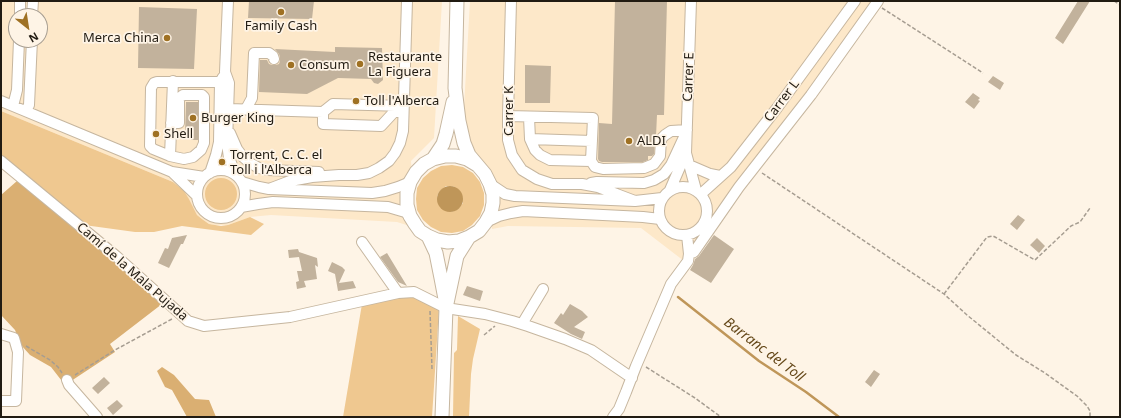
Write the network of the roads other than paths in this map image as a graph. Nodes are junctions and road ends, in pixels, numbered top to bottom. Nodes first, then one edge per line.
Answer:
1 (228, 1) edge
2 (407, 1) edge
3 (457, 1) edge
4 (512, 1) edge
5 (691, 1) edge
6 (855, 1) edge
7 (877, 3) edge
8 (19, 48) edge
9 (32, 48) edge
10 (274, 59) dead end
11 (225, 72) junction
12 (173, 82) junction
13 (220, 82) junction
14 (455, 88) junction
15 (252, 98) junction
16 (1, 101) edge
17 (13, 106) junction
18 (229, 109) junction
19 (246, 109) junction
20 (404, 109) junction
21 (261, 110) junction
22 (26, 111) junction
23 (323, 112) junction
24 (508, 116) junction
25 (529, 117) junction
26 (171, 123) junction
27 (228, 130) junction
28 (687, 131) junction
29 (530, 139) junction
30 (592, 141) junction
31 (152, 148) junction
32 (686, 153) junction
33 (170, 156) junction
34 (434, 159) junction
35 (1, 161) edge
36 (592, 161) junction
37 (147, 162) junction
38 (477, 165) junction
39 (689, 165) junction
40 (172, 172) junction
41 (207, 175) junction
42 (339, 175) junction
43 (720, 176) junction
44 (239, 178) junction
45 (410, 182) junction
46 (490, 184) junction
47 (582, 184) junction
48 (269, 189) junction
49 (670, 190) junction
50 (698, 192) junction
51 (197, 196) junction
52 (662, 198) junction
53 (635, 201) junction
54 (241, 207) junction
55 (410, 216) junction
56 (660, 219) junction
57 (486, 222) junction
58 (687, 235) junction
59 (428, 236) junction
60 (469, 237) junction
61 (362, 242) dead end
62 (689, 254) junction
63 (543, 289) dead end
64 (398, 293) junction
65 (446, 308) junction
66 (522, 324) junction
67 (1, 334) edge
68 (632, 378) junction
69 (67, 380) road end
70 (1, 401) edge
71 (97, 417) edge
72 (442, 417) edge
73 (613, 417) edge

1 - 11 street
2 - 20 street
3 - 14 main road
4 - 24 street, Carrer K
5 - 28 street, Carrer E
6 - 43 street, Carrer L
7 - 62 street
8 - 17 street
9 - 22 street
10 - 15 street
11 - 13 street
11 - 18 street
12 - 13 street
12 - 26 street
12 - 31 street
13 - 41 street
14 - 34 main road
14 - 38 main road
15 - 19 street
15 - 21 street
16 - 17 street
17 - 22 street
18 - 19 street
18 - 27 street
19 - 21 street
20 - 23 street
20 - 23 street
20 - 42 street
21 - 23 street
22 - 37 street
24 - 25 street
24 - 47 street, Carrer K
25 - 29 street
25 - 30 street
26 - 33 street
26 - 33 street
27 - 42 street
27 - 44 street
28 - 32 street, Carrer E
28 - 36 street
28 - 47 street
29 - 30 street
29 - 36 street
30 - 36 street
31 - 33 street
31 - 37 street
32 - 39 street
32 - 49 street
34 - 38 main road
34 - 45 main road
35 - 64 street, Camí de la Mala Pujada
37 - 40 street
38 - 46 main road
39 - 43 street
39 - 50 street
40 - 41 street
40 - 51 street
41 - 44 street
41 - 51 street
42 - 48 street
43 - 50 street, Carrer L
44 - 48 street
44 - 54 street
45 - 48 street
45 - 55 main road
46 - 53 street
46 - 57 main road
47 - 53 street, Carrer K
49 - 50 street
49 - 52 street
50 - 58 street
51 - 54 street
52 - 53 street
52 - 56 street
54 - 55 street
55 - 59 main road
56 - 57 street
56 - 58 street
57 - 60 main road
58 - 62 street
59 - 60 main road
59 - 65 main road
60 - 65 main road
61 - 64 street
62 - 68 street
63 - 66 street
64 - 65 street, Camí de la Mala Pujada
65 - 66 street, Camí de la Mala Pujada
65 - 72 main road
66 - 68 street, Camí de la Mala Pujada
67 - 70 street
68 - 73 street
69 - 71 street

